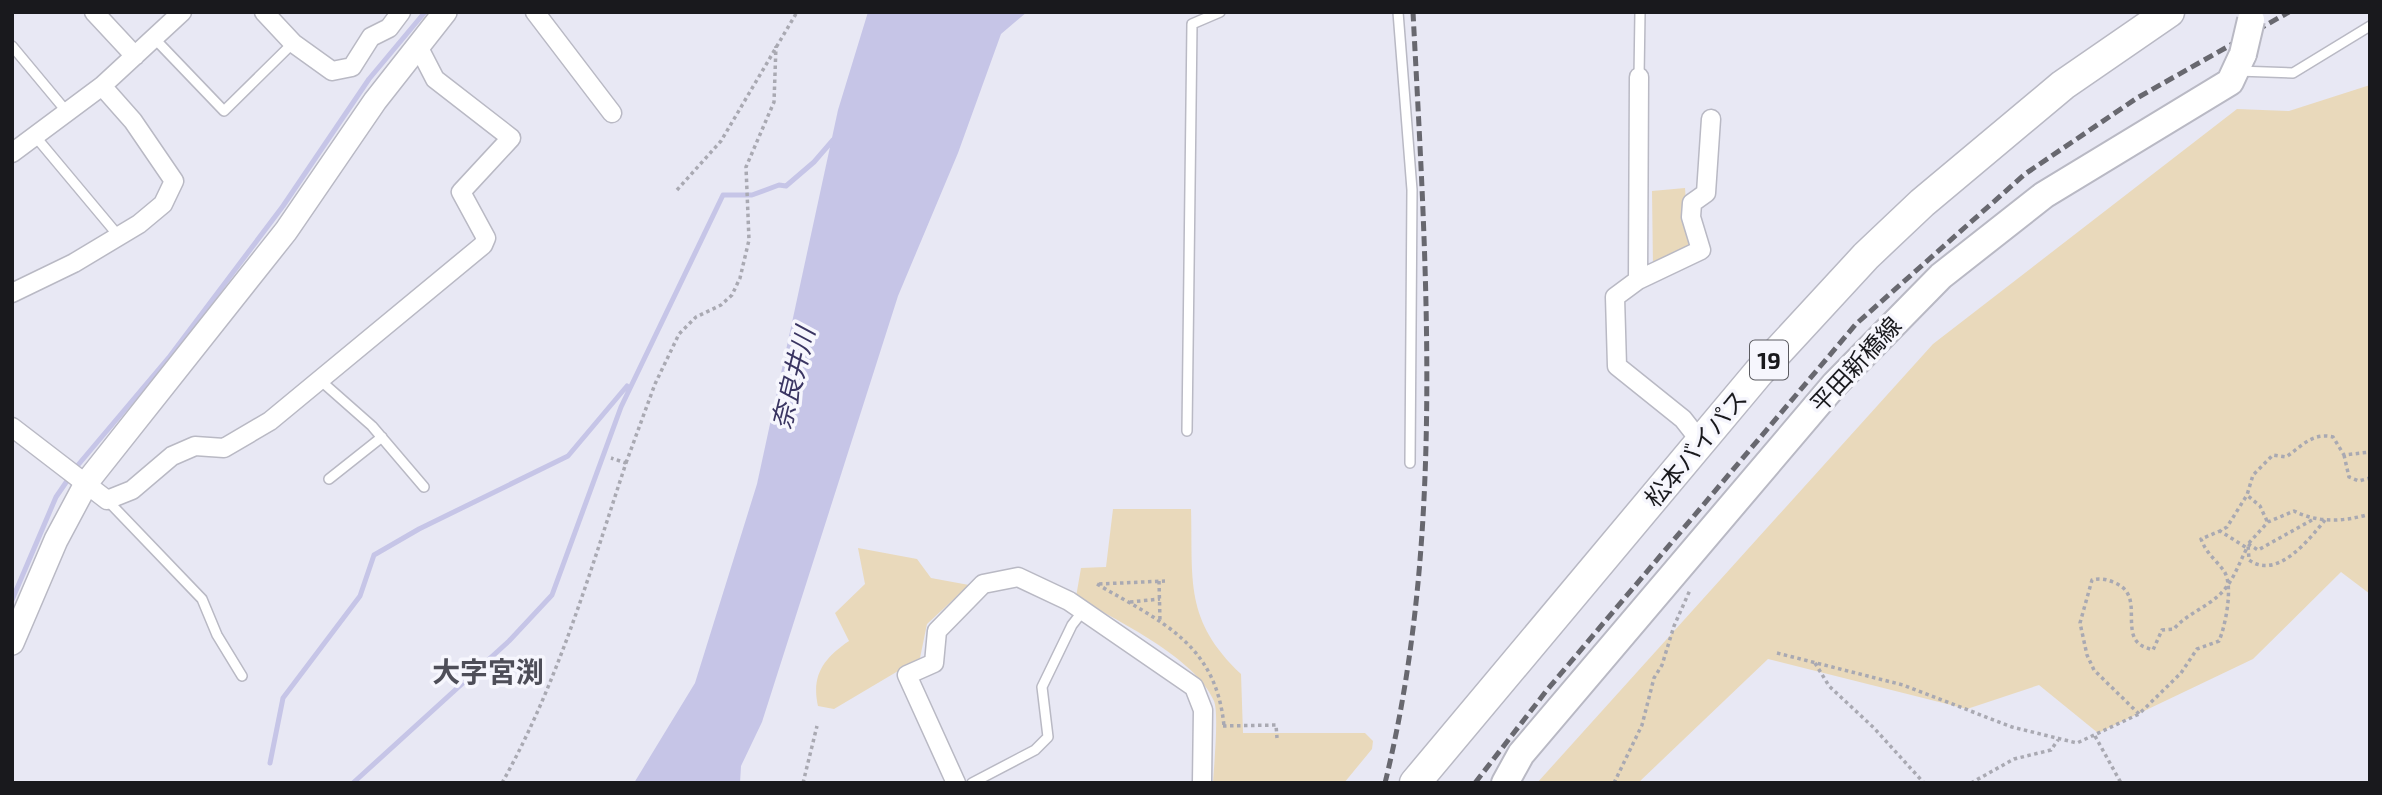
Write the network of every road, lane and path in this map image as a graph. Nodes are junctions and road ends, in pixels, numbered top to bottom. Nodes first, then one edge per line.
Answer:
1 (94, 12) edge
2 (182, 12) edge
3 (264, 12) edge
4 (401, 12) edge
5 (445, 12) edge
6 (535, 12) edge
7 (797, 12) edge
8 (1220, 12) edge
9 (1398, 12) edge
10 (1640, 12) edge
11 (2169, 12) edge
12 (2252, 16) edge
13 (2370, 26) edge
14 (154, 38) junction
15 (293, 43) junction
16 (12, 46) edge
17 (776, 46) junction
18 (418, 47) junction
19 (135, 56) junction
20 (2241, 62) junction
21 (1639, 77) joint
22 (102, 86) junction
23 (67, 112) junction
24 (612, 113) dead end
25 (1711, 119) dead end
26 (35, 136) junction
27 (12, 152) edge
28 (677, 190) dead end
29 (117, 234) junction
30 (1638, 279) junction
31 (12, 293) edge
32 (321, 381) junction
33 (12, 427) edge
34 (1187, 431) dead end
35 (382, 437) junction
36 (1702, 442) junction
37 (2370, 452) edge
38 (2344, 454) junction
39 (611, 458) dead end
40 (626, 463) junction
41 (1410, 463) dead end
42 (78, 476) junction
43 (2370, 478) edge
44 (329, 479) dead end
45 (424, 487) dead end
46 (2247, 495) junction
47 (107, 500) junction
48 (2370, 514) edge
49 (2312, 520) junction
50 (2325, 520) junction
51 (2267, 522) junction
52 (2220, 531) junction
53 (2247, 546) junction
54 (1693, 583) dead end
55 (2229, 584) junction
56 (1160, 599) junction
57 (1128, 603) junction
58 (1083, 611) junction
59 (1160, 621) junction
60 (12, 642) edge
61 (1777, 653) dead end
62 (1814, 662) junction
63 (242, 676) dead end
64 (2138, 714) junction
65 (817, 726) dead end
66 (1224, 726) junction
67 (1203, 727) junction
68 (2095, 736) junction
69 (1277, 738) dead end
70 (2058, 740) junction
71 (1422, 775) edge
72 (502, 783) edge
73 (803, 783) edge
74 (956, 783) edge
75 (972, 783) edge
76 (1202, 783) edge
77 (1505, 783) edge
78 (1614, 783) edge
79 (1924, 783) edge
80 (1971, 783) edge
81 (2120, 783) edge

1 - 19 street
2 - 14 street
3 - 15 street
4 - 15 street
5 - 18 street
6 - 24 street
7 - 17 path
8 - 34 lane
9 - 41 lane
10 - 21 lane
11 - 36 highway, 松本バイパス / 19
12 - 20 main road, bridge
13 - 20 lane
14 - 15 lane
14 - 19 street
16 - 23 lane
17 - 28 path
17 - 40 path
18 - 32 street
18 - 42 street
19 - 22 street
20 - 77 main road, 平田新橋線
21 - 30 street
22 - 23 street
22 - 29 street
23 - 26 street
25 - 30 street
26 - 27 street
26 - 29 lane
29 - 31 street
30 - 36 street
32 - 35 lane
32 - 47 street
33 - 42 street
35 - 44 lane
35 - 45 lane
36 - 71 highway, 松本バイパス / 19
37 - 38 path
38 - 43 path
38 - 46 path
39 - 40 path
40 - 72 path
42 - 47 street
42 - 60 street
46 - 51 path
46 - 52 path
47 - 63 lane
48 - 50 path
49 - 50 path
49 - 51 path
49 - 53 path
50 - 53 path
51 - 53 path
52 - 53 path
52 - 55 path
53 - 55 path
54 - 78 path
55 - 64 path
55 - 64 path
56 - 57 path
56 - 57 path
56 - 59 path
57 - 59 path
58 - 67 street
58 - 74 street
58 - 75 lane
59 - 66 path
61 - 62 path
62 - 70 path
62 - 79 path
64 - 68 path
65 - 73 path
66 - 67 path
66 - 69 path
67 - 76 street
68 - 70 path
68 - 81 path
70 - 80 path

